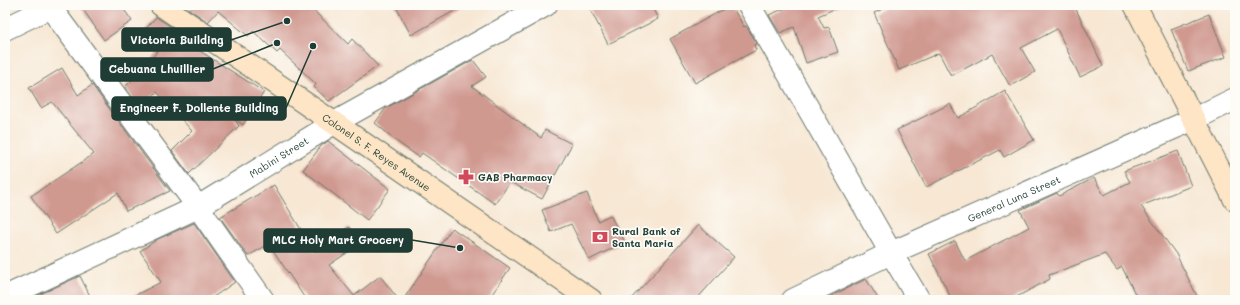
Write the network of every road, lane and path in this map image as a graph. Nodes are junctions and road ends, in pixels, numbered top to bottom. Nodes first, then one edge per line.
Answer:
1 (161, 5) edge
2 (546, 5) edge
3 (749, 5) edge
4 (1135, 5) edge
5 (52, 6) edge
6 (5, 29) edge
7 (1235, 99) edge
8 (1194, 119) junction
9 (334, 122) junction
10 (1235, 200) edge
11 (198, 207) junction
12 (890, 253) junction
13 (5, 297) edge
14 (263, 300) edge
15 (591, 300) edge
16 (793, 300) edge
17 (919, 300) edge

1 - 9 main road, Colonel S. F. Reyes Avenue
2 - 9 street, Mabini Street
3 - 12 street
4 - 8 main road
5 - 6 street
5 - 11 street
7 - 8 street, General Luna Street
8 - 10 main road
8 - 12 street, General Luna Street
9 - 11 street, Mabini Street
9 - 15 main road, Colonel S. F. Reyes Avenue
11 - 13 street, Mabini Street
11 - 14 street
12 - 16 street, General Luna Street
12 - 17 street

